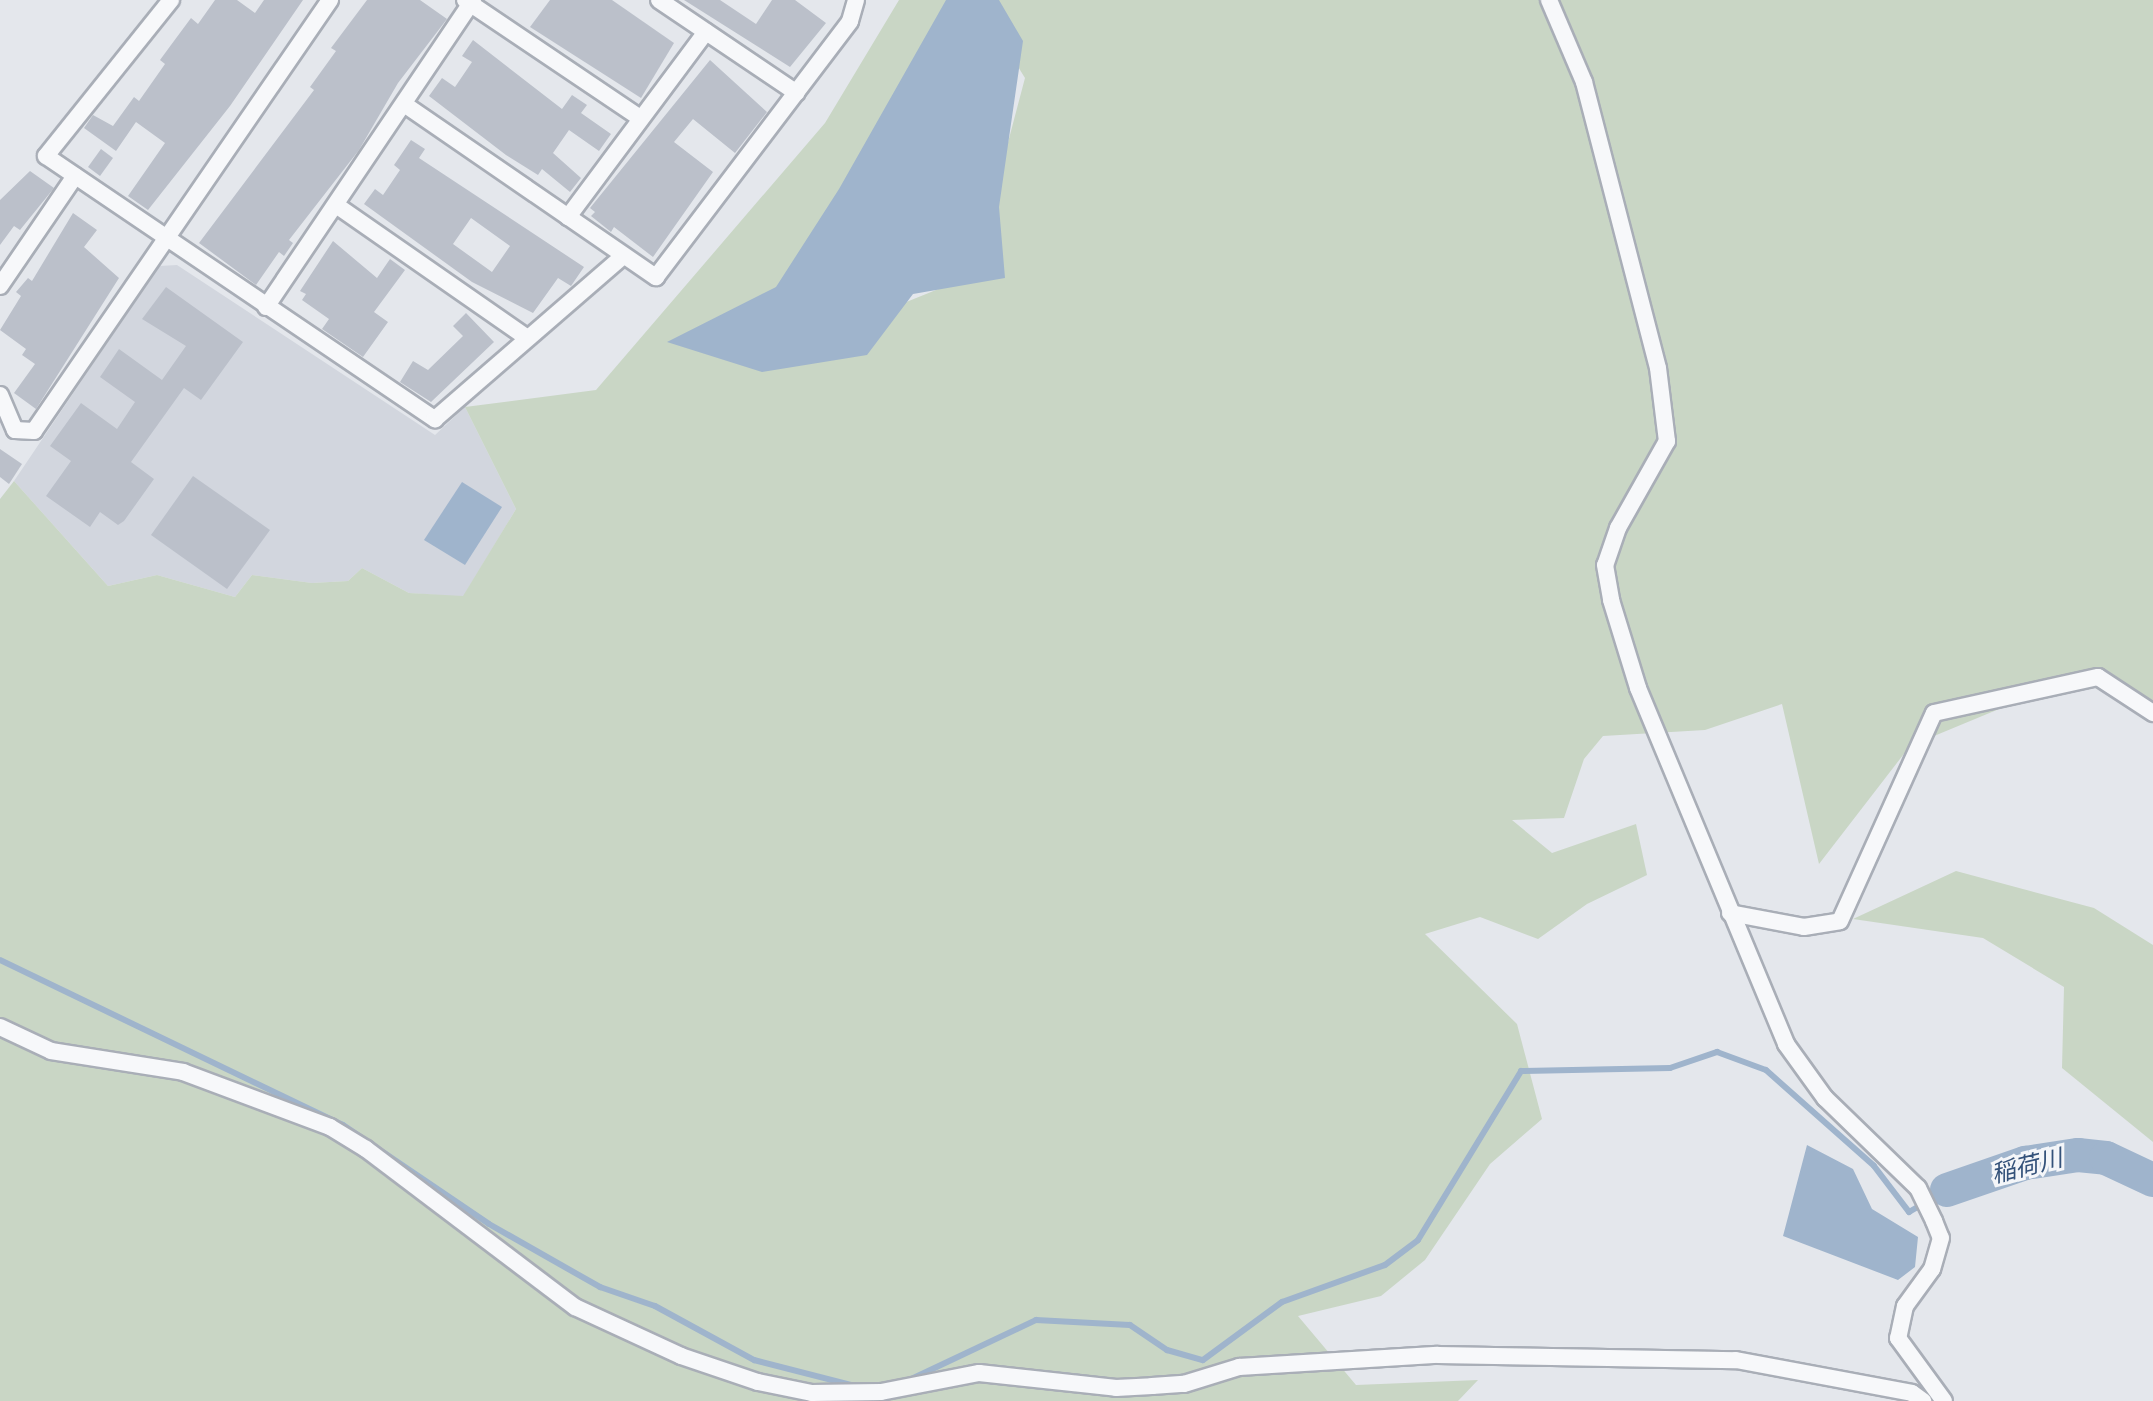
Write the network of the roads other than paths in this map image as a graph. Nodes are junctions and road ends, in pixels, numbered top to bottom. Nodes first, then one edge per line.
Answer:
1 (171, 0) edge
2 (330, 0) edge
3 (659, 0) edge
4 (856, 0) edge
5 (867, 0) edge
6 (1549, 0) edge
7 (469, 1) edge
8 (850, 21) junction
9 (706, 32) junction
10 (797, 93) junction
11 (404, 104) junction
12 (640, 118) junction
13 (75, 176) junction
14 (336, 205) junction
15 (568, 217) junction
16 (167, 237) junction
17 (623, 256) junction
18 (0, 286) edge
19 (266, 307) junction
20 (526, 337) junction
21 (0, 395) edge
22 (2153, 713) edge
23 (1730, 913) junction
24 (0, 1027) edge
25 (1923, 1401) edge
26 (1944, 1401) edge

1 - 13 street
2 - 16 street
3 - 9 street
4 - 8 street
5 - 8 street
6 - 23 street
7 - 11 street
7 - 12 street
8 - 10 street
9 - 10 street
9 - 12 street
10 - 17 street
11 - 14 street
11 - 15 street
12 - 15 street
13 - 16 street
13 - 18 street
14 - 19 street
14 - 20 street
15 - 17 street
16 - 19 street
16 - 21 street
17 - 20 street
19 - 20 street
22 - 23 street
23 - 26 street
24 - 25 street

